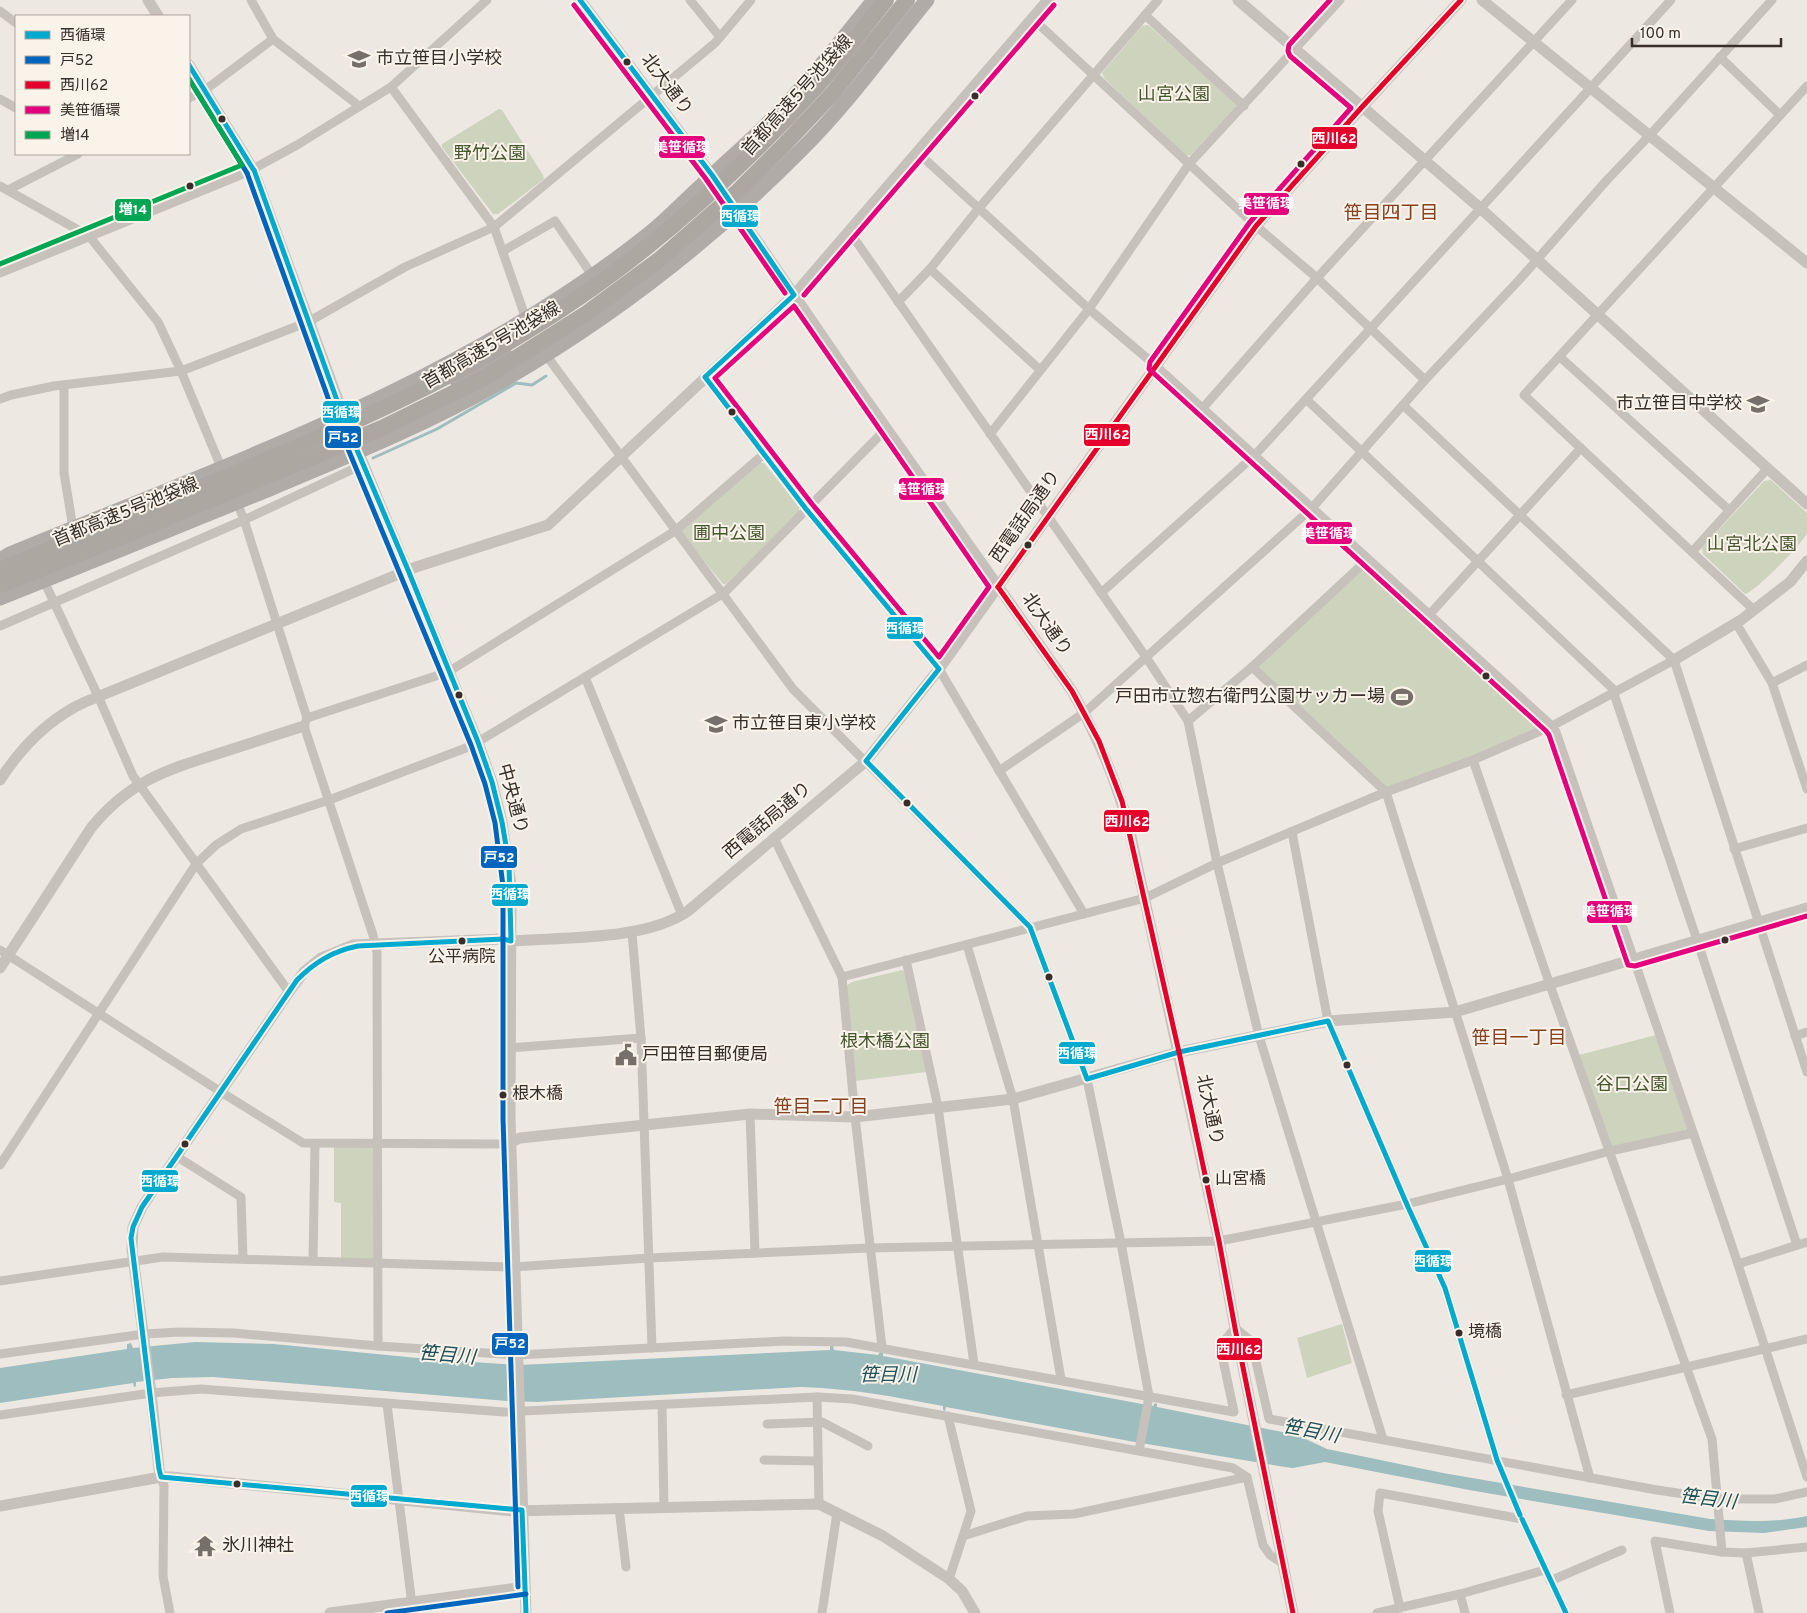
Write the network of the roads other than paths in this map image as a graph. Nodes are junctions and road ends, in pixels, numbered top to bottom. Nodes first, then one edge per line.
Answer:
1 (148, 0) edge
2 (251, 0) edge
3 (487, 0) edge
4 (580, 0) edge
5 (690, 0) edge
6 (751, 0) edge
7 (874, 0) edge
8 (886, 0) edge
9 (892, 0) edge
10 (899, 0) edge
11 (907, 0) edge
12 (927, 0) edge
13 (1048, 0) edge
14 (1158, 0) edge
15 (1238, 0) edge
16 (1340, 0) edge
17 (1461, 0) edge
18 (1482, 0) edge
19 (1572, 0) edge
20 (1671, 0) edge
21 (1772, 0) edge
22 (0, 11) edge
23 (157, 15) edge
24 (1145, 16) junction
25 (1032, 18) junction
26 (15, 22) edge
27 (720, 37) junction
28 (273, 39) junction
29 (1533, 42) junction
30 (1295, 50) junction
31 (1720, 57) junction
32 (190, 66) edge
33 (1094, 75) junction
34 (1807, 86) edge
35 (391, 87) junction
36 (1590, 88) junction
37 (205, 90) junction
38 (652, 96) junction
39 (190, 98) edge
40 (0, 99) edge
41 (359, 106) junction
42 (1244, 106) junction
43 (15, 107) edge
44 (1362, 107) junction
45 (1780, 115) junction
46 (1650, 135) junction
47 (917, 152) junction
48 (76, 155) edge
49 (1424, 160) junction
50 (1189, 164) junction
51 (253, 169) junction
52 (712, 175) junction
53 (1714, 187) junction
54 (4, 188) edge
55 (979, 208) junction
56 (1480, 208) junction
57 (736, 211) junction
58 (1256, 226) junction
59 (494, 227) junction
60 (685, 227) dead end
61 (849, 231) junction
62 (89, 236) junction
63 (502, 252) junction
64 (1538, 259) junction
65 (1807, 263) edge
66 (930, 269) junction
67 (0, 272) edge
68 (592, 275) junction
69 (1317, 278) junction
70 (575, 287) junction
71 (794, 295) junction
72 (898, 302) junction
73 (580, 308) dead end
74 (1089, 308) junction
75 (1598, 314) junction
76 (528, 318) junction
77 (597, 320) junction
78 (308, 322) junction
79 (1372, 328) junction
80 (546, 329) dead end
81 (550, 352) junction
82 (1560, 357) junction
83 (1156, 366) junction
84 (1040, 370) junction
85 (181, 371) junction
86 (705, 378) junction
87 (1425, 380) junction
88 (64, 385) junction
89 (0, 399) edge
90 (1306, 399) junction
91 (1403, 405) junction
92 (1202, 408) junction
93 (343, 416) junction
94 (381, 418) dead end
95 (887, 428) junction
96 (990, 434) junction
97 (1581, 448) junction
98 (1362, 451) junction
99 (764, 454) junction
100 (1254, 456) junction
101 (621, 457) junction
102 (361, 458) junction
103 (221, 468) junction
104 (1768, 468) junction
105 (237, 502) junction
106 (1807, 504) edge
107 (1312, 508) junction
108 (806, 509) junction
109 (1729, 510) junction
110 (1048, 517) junction
111 (1520, 517) junction
112 (244, 520) junction
113 (73, 528) junction
114 (675, 531) junction
115 (1692, 552) junction
116 (1368, 559) junction
117 (0, 560) edge
118 (1807, 561) edge
119 (1478, 562) junction
120 (0, 568) edge
121 (408, 570) junction
122 (44, 581) junction
123 (0, 585) edge
124 (998, 587) junction
125 (1101, 593) junction
126 (724, 594) junction
127 (0, 598) edge
128 (54, 603) junction
129 (1754, 610) junction
130 (1429, 615) junction
131 (277, 623) junction
132 (1736, 623) junction
133 (0, 626) edge
134 (1146, 657) junction
135 (1674, 660) junction
136 (1807, 664) edge
137 (1252, 667) junction
138 (940, 669) junction
139 (448, 672) junction
140 (584, 678) junction
141 (1772, 683) junction
142 (1614, 692) junction
143 (98, 696) junction
144 (1084, 712) junction
145 (1188, 721) junction
146 (305, 722) junction
147 (1552, 726) junction
148 (478, 742) junction
149 (1473, 760) junction
150 (866, 761) junction
151 (999, 771) junction
152 (0, 780) edge
153 (138, 784) junction
154 (1807, 789) edge
155 (1386, 792) junction
156 (329, 800) junction
157 (1807, 828) edge
158 (1292, 832) junction
159 (774, 838) junction
160 (1734, 849) junction
161 (1217, 863) junction
162 (196, 864) junction
163 (1145, 898) junction
164 (1807, 908) edge
165 (1084, 914) junction
166 (682, 915) junction
167 (1758, 924) junction
168 (1030, 927) junction
169 (632, 933) junction
170 (511, 940) junction
171 (1697, 940) junction
172 (376, 944) junction
173 (966, 945) junction
174 (4, 952) edge
175 (1633, 959) junction
176 (906, 960) junction
177 (0, 968) edge
178 (842, 977) junction
179 (1550, 984) junction
180 (289, 992) junction
181 (1455, 1012) junction
182 (100, 1013) junction
183 (1328, 1021) junction
184 (1807, 1032) edge
185 (1259, 1036) junction
186 (1795, 1036) junction
187 (640, 1038) junction
188 (509, 1048) junction
189 (1179, 1052) junction
190 (1807, 1072) edge
191 (1087, 1079) junction
192 (221, 1092) junction
193 (1013, 1099) junction
194 (938, 1107) junction
195 (750, 1114) junction
196 (855, 1117) junction
197 (644, 1125) junction
198 (1694, 1133) junction
199 (511, 1142) junction
200 (315, 1144) junction
201 (378, 1144) junction
202 (1610, 1151) junction
203 (176, 1156) junction
204 (0, 1165) edge
205 (1508, 1179) junction
206 (1406, 1204) junction
207 (1316, 1222) junction
208 (1218, 1241) junction
209 (1807, 1242) edge
210 (1121, 1243) junction
211 (1038, 1245) junction
212 (1797, 1245) junction
213 (959, 1246) junction
214 (871, 1248) junction
215 (755, 1253) junction
216 (649, 1258) junction
217 (243, 1259) junction
218 (134, 1261) junction
219 (314, 1261) junction
220 (378, 1263) junction
221 (1738, 1264) junction
222 (513, 1267) junction
223 (0, 1281) edge
224 (1235, 1328) junction
225 (144, 1336) junction
226 (1807, 1340) edge
227 (378, 1346) junction
228 (882, 1347) junction
229 (652, 1348) junction
230 (1766, 1350) junction
231 (0, 1354) edge
232 (517, 1357) junction
233 (974, 1364) junction
234 (1688, 1368) junction
235 (1061, 1379) junction
236 (151, 1390) junction
237 (1566, 1396) junction
238 (817, 1397) junction
239 (1149, 1398) junction
240 (386, 1404) junction
241 (662, 1405) junction
242 (518, 1411) junction
243 (0, 1415) edge
244 (948, 1416) junction
245 (818, 1423) junction
246 (767, 1424) dead end
247 (1383, 1439) junction
248 (868, 1446) dead end
249 (1139, 1449) junction
250 (764, 1460) dead end
251 (818, 1460) junction
252 (1499, 1464) junction
253 (161, 1477) junction
254 (1247, 1477) junction
255 (1807, 1477) edge
256 (1590, 1478) junction
257 (1807, 1492) edge
258 (398, 1499) junction
259 (1718, 1501) junction
260 (819, 1504) junction
261 (0, 1506) edge
262 (664, 1507) junction
263 (620, 1508) junction
264 (522, 1510) junction
265 (837, 1513) junction
266 (1521, 1517) junction
267 (963, 1536) junction
268 (1807, 1547) edge
269 (1622, 1550) dead end
270 (1722, 1550) junction
271 (1746, 1553) junction
272 (1282, 1563) junction
273 (626, 1566) dead end
274 (1545, 1570) junction
275 (949, 1579) junction
276 (1550, 1581) junction
277 (525, 1587) junction
278 (1460, 1594) junction
279 (413, 1608) edge
280 (1400, 1608) junction
281 (170, 1613) edge
282 (330, 1613) edge
283 (526, 1613) edge
284 (822, 1613) edge
285 (975, 1613) edge
286 (1293, 1613) edge
287 (1377, 1613) edge
288 (1465, 1613) edge
289 (1566, 1613) edge
290 (1670, 1613) edge
291 (1759, 1613) edge

1 - 23 street
2 - 28 street
3 - 35 street
4 - 38 street, 北大通り
5 - 27 street
6 - 27 street
7 - 52 highway
8 - 120 highway, 首都高速5号池袋線, bridge
9 - 10 highway
11 - 123 highway, 首都高速5号池袋線, bridge
12 - 57 highway
13 - 25 street
14 - 24 street
15 - 30 street
16 - 30 street
17 - 44 street, 西電話局通り
18 - 29 street
19 - 29 street
20 - 36 street
21 - 31 street
22 - 26 street
24 - 33 street
24 - 42 street
25 - 33 street
25 - 47 street
27 - 38 street
28 - 37 street
28 - 41 street
29 - 36 street
29 - 49 street
30 - 42 street
30 - 44 street
31 - 45 street
31 - 46 street
32 - 37 street, 中央通り
33 - 50 street
33 - 55 street
34 - 45 street
35 - 41 street
35 - 59 street
36 - 46 street
36 - 56 street
37 - 39 street
37 - 51 street, 中央通り
38 - 52 street, 北大通り
38 - 59 street
40 - 43 street
41 - 51 street
42 - 50 street
44 - 49 street
44 - 58 street, 西電話局通り
45 - 53 street
46 - 53 street
46 - 64 street
47 - 55 street
47 - 61 street
48 - 54 street
49 - 56 street
49 - 69 street
50 - 58 street
50 - 74 street
51 - 62 street
51 - 78 street, 中央通り
52 - 57 street, 北大通り
52 - 68 highway
53 - 65 street
53 - 75 street
54 - 62 street
55 - 66 street
55 - 74 street
56 - 64 street
56 - 79 street
57 - 71 street, 北大通り
57 - 77 highway
58 - 69 street
58 - 83 street, 西電話局通り
59 - 63 street
59 - 78 street
60 - 73 highway
61 - 71 street
61 - 72 street
62 - 67 street
62 - 85 street
63 - 68 street
63 - 76 street
64 - 75 street
64 - 87 street
66 - 72 street
66 - 84 street
68 - 70 highway
69 - 79 street
69 - 92 street
70 - 76 highway
70 - 77 highway
71 - 86 street
71 - 95 street, 北大通り
72 - 96 street
74 - 83 street
74 - 84 street
75 - 82 street
75 - 104 street
76 - 81 highway
76 - 93 highway
77 - 81 highway
78 - 85 street
78 - 93 street, 中央通り
79 - 87 street
79 - 90 street
80 - 94 highway
81 - 101 street
81 - 102 highway
82 - 97 street
82 - 109 street
83 - 92 street
83 - 110 street, 西電話局通り
84 - 96 street
85 - 88 street
85 - 103 street
86 - 99 street
86 - 101 street
87 - 91 street
88 - 89 street
88 - 113 street
90 - 98 street
90 - 100 street
91 - 98 street
91 - 111 street
92 - 100 street
93 - 102 street, 中央通り
93 - 103 highway
95 - 108 street
95 - 124 street, 北大通り
96 - 110 street
97 - 111 street
97 - 115 street
98 - 107 street
98 - 119 street
99 - 108 street
99 - 114 street
100 - 107 street
100 - 125 street
101 - 114 street
101 - 121 street
102 - 105 highway
102 - 112 street
102 - 121 street, 中央通り
103 - 113 highway
104 - 106 street
104 - 109 street
105 - 112 street
105 - 122 highway
107 - 116 street
107 - 134 street
108 - 126 street
108 - 138 street
109 - 115 street
110 - 124 street, 西電話局通り
110 - 125 street
111 - 119 street
111 - 135 street
112 - 128 street
112 - 131 street
113 - 117 highway
114 - 126 street
114 - 139 street
115 - 129 street
116 - 130 street
116 - 137 street
118 - 129 street
119 - 130 street
119 - 142 street
120 - 123 highway
121 - 131 street
121 - 139 street, 中央通り
122 - 127 highway
122 - 128 street
124 - 138 street, 西電話局通り
124 - 144 street, 北大通り
125 - 134 street
126 - 140 street
126 - 150 street
128 - 133 street
128 - 143 street
129 - 132 street
130 - 147 street
131 - 143 street
131 - 146 street
132 - 135 street
132 - 141 street
134 - 144 street
134 - 145 street
135 - 142 street
135 - 160 street
136 - 141 street
137 - 145 street
137 - 155 street
138 - 150 street, 西電話局通り
138 - 151 street
139 - 146 street
139 - 148 street, 中央通り
140 - 148 street
140 - 166 street
141 - 154 street
142 - 147 street
142 - 171 street
143 - 152 street
143 - 153 street
144 - 151 street
144 - 163 street, 北大通り
145 - 161 street
146 - 153 street
146 - 156 street
147 - 149 street
147 - 175 street
148 - 156 street
148 - 170 street, 中央通り
149 - 155 street
149 - 179 street
150 - 159 street, 西電話局通り
150 - 168 street
151 - 165 street
153 - 162 street
153 - 174 street
155 - 158 street
155 - 181 street
156 - 162 street
156 - 172 street
157 - 160 street
158 - 161 street
158 - 183 street
159 - 166 street, 西電話局通り
159 - 178 street
160 - 167 street
161 - 163 street
161 - 185 street
162 - 180 street
162 - 182 street
163 - 165 street
163 - 189 street, 北大通り
164 - 167 street
165 - 168 street
166 - 169 street, 西電話局通り
167 - 171 street
167 - 186 street
168 - 173 street
168 - 191 street
169 - 170 street, 西電話局通り
169 - 187 street
170 - 172 street, 西電話局通り
170 - 188 street, 中央通り
171 - 175 street
171 - 212 street
172 - 180 street, 西電話局通り
172 - 201 street
173 - 176 street
173 - 193 street
174 - 177 street
174 - 182 street
175 - 179 street
175 - 198 street
176 - 178 street
176 - 194 street
178 - 196 street
179 - 181 street
179 - 202 street
180 - 192 street, 西電話局通り
181 - 183 street
181 - 205 street
182 - 192 street
182 - 204 street
183 - 185 street
183 - 206 street
184 - 186 street
185 - 189 street
185 - 207 street
186 - 190 street
187 - 188 street
187 - 197 street
188 - 199 street, 中央通り
189 - 191 street
189 - 208 street, 北大通り
191 - 193 street
191 - 210 street
192 - 200 street
192 - 203 street, 西電話局通り
193 - 194 street
193 - 211 street
194 - 196 street
194 - 213 street
195 - 196 street
195 - 197 street
195 - 215 street
196 - 214 street
197 - 199 street
197 - 216 street
198 - 202 street
198 - 221 street
199 - 201 street
199 - 222 street, 中央通り
200 - 201 street
200 - 219 street
201 - 220 street
202 - 205 street
202 - 234 street
203 - 217 street
203 - 218 street, 西電話局通り
205 - 206 street
205 - 237 street
206 - 207 street
206 - 252 street
207 - 208 street
207 - 247 street
208 - 210 street
208 - 224 street, 北大通り
209 - 212 street
210 - 211 street
210 - 239 street
211 - 213 street
211 - 235 street
212 - 221 street
213 - 214 street
213 - 233 street
214 - 215 street
214 - 228 street
215 - 216 street
216 - 222 street
216 - 229 street
217 - 218 street
217 - 219 street
218 - 223 street
218 - 225 street, 西電話局通り
219 - 220 street
220 - 222 street
220 - 227 street
221 - 230 street
222 - 232 street, 中央通り
224 - 239 street
224 - 247 street
224 - 272 street, 北大通り
225 - 227 street
225 - 231 street
225 - 236 street, 西電話局通り
226 - 230 street
227 - 232 street
228 - 229 street
228 - 233 street
229 - 232 street
230 - 234 street
230 - 255 street
232 - 242 street
233 - 235 street
234 - 237 street
234 - 259 street
235 - 239 street
236 - 240 street
236 - 243 street
236 - 253 street, 西電話局通り
237 - 256 street
238 - 241 street
238 - 244 street
238 - 245 street
239 - 249 street
240 - 242 street
240 - 258 street
241 - 242 street
241 - 262 street
242 - 264 street
244 - 249 street
244 - 267 street
245 - 246 street
245 - 248 street
245 - 251 street
247 - 252 street
249 - 254 street
250 - 251 street
251 - 260 street
252 - 256 street
252 - 266 street
253 - 258 street
253 - 261 street
253 - 281 street
254 - 267 street
254 - 272 street
256 - 259 street
257 - 259 street
258 - 264 street
258 - 279 street
259 - 270 street
260 - 262 street
260 - 265 street
262 - 263 street
263 - 264 street
263 - 273 street
264 - 277 street
265 - 275 street
265 - 284 street
266 - 274 street
266 - 280 street
267 - 275 street
268 - 271 street
269 - 276 street
270 - 271 street
270 - 290 street
271 - 291 street
272 - 286 street
274 - 276 street
274 - 278 street
275 - 285 street
276 - 289 street
277 - 279 street
277 - 283 street
278 - 280 street
278 - 288 street
279 - 282 street
280 - 287 street

